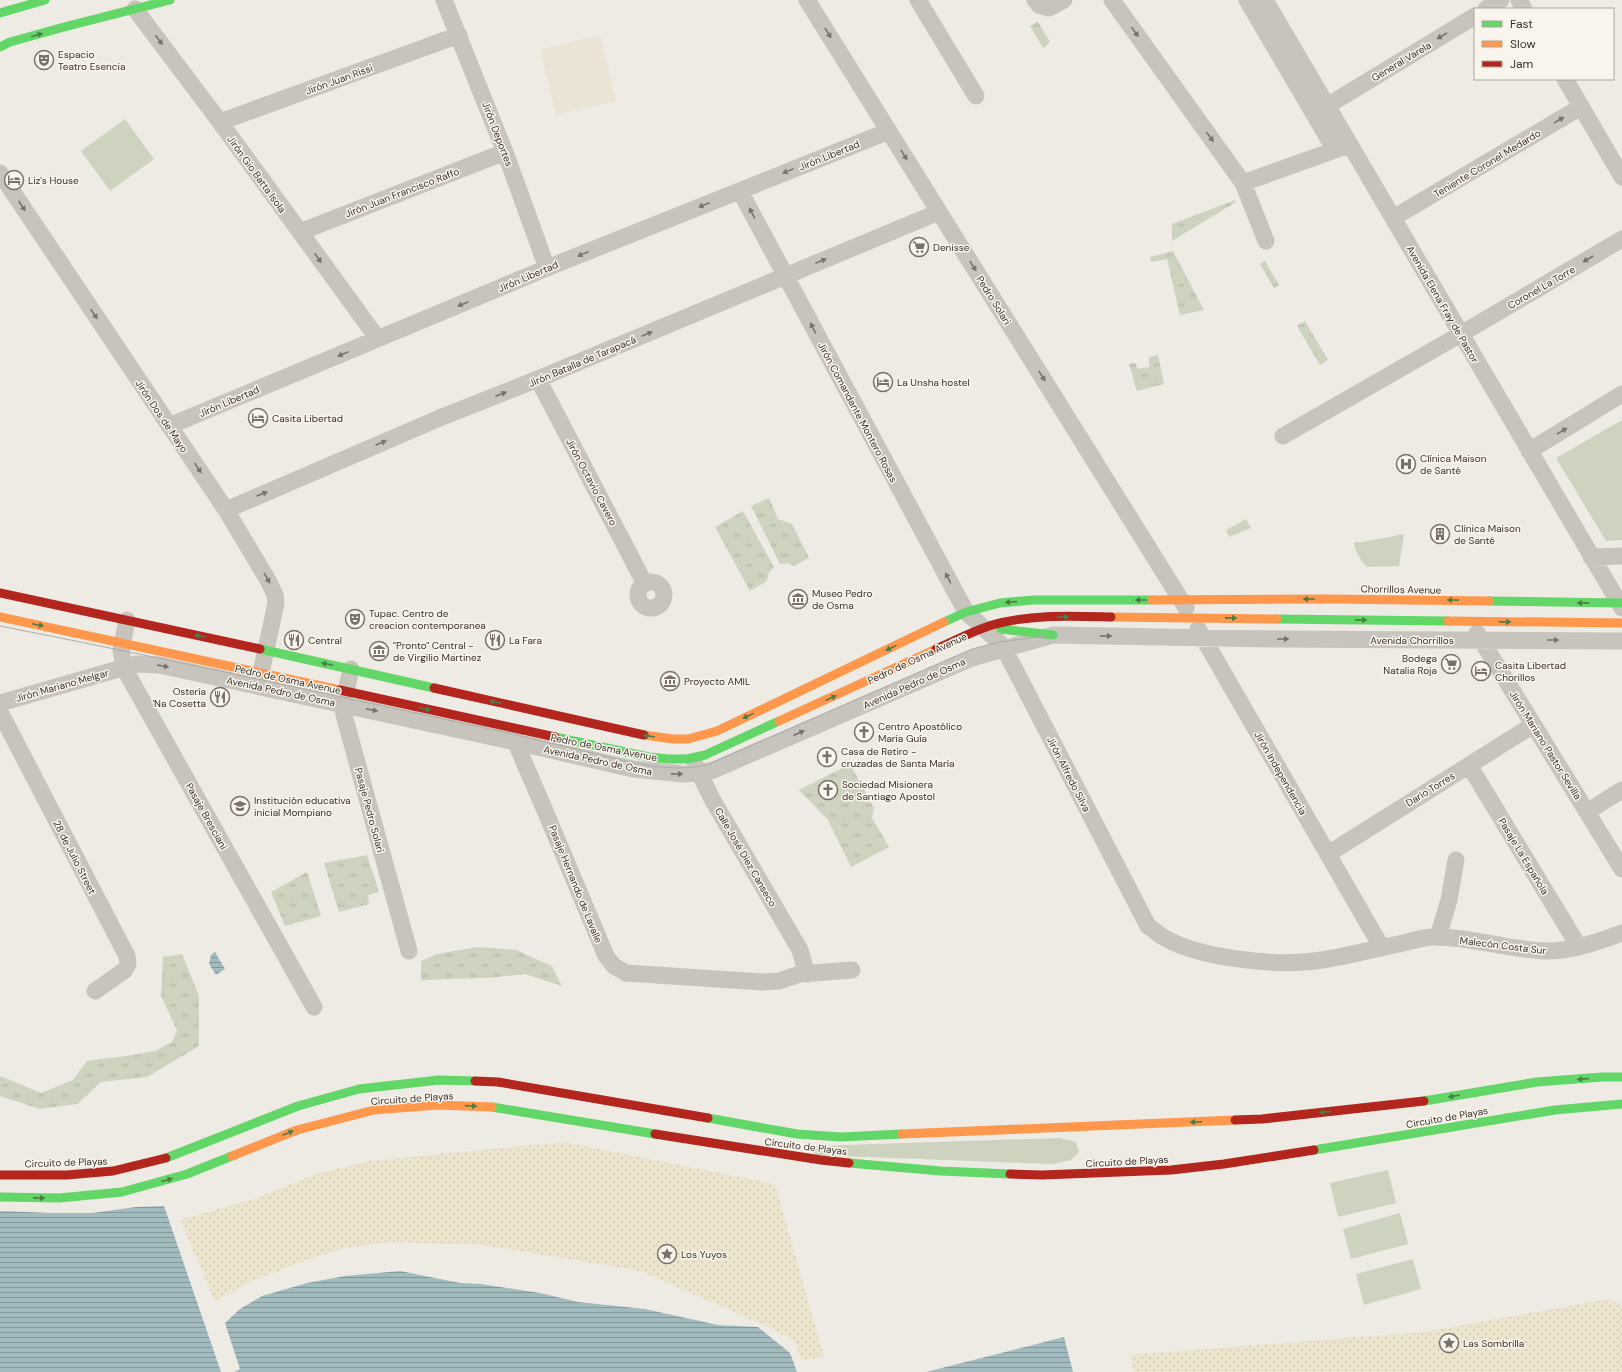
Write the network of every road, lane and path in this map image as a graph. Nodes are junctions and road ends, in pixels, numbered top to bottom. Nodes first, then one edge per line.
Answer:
1 (170, 0) edge
2 (444, 0) edge
3 (807, 0) edge
4 (918, 0) edge
5 (1035, 0) edge
6 (1064, 0) edge
7 (1112, 0) edge
8 (1247, 0) edge
9 (1265, 0) edge
10 (1501, 0) edge
11 (40, 1) edge
12 (1488, 8) edge
13 (135, 9) junction
14 (0, 13) edge
15 (1474, 17) edge
16 (459, 36) junction
17 (0, 47) edge
18 (1566, 80) edge
19 (976, 96) dead end
20 (1327, 106) junction
21 (1581, 107) junction
22 (220, 122) junction
23 (889, 131) junction
24 (1329, 140) dead end
25 (1349, 145) junction
26 (505, 152) junction
27 (0, 173) edge
28 (1622, 178) edge
29 (1243, 183) junction
30 (740, 191) junction
31 (939, 212) junction
32 (1392, 218) junction
33 (300, 232) junction
34 (1622, 239) edge
35 (1266, 241) dead end
36 (547, 268) junction
37 (785, 276) junction
38 (1461, 334) junction
39 (378, 339) junction
40 (538, 379) junction
41 (1622, 394) edge
42 (169, 426) junction
43 (1283, 436) dead end
44 (1529, 451) junction
45 (226, 510) junction
46 (1622, 556) edge
47 (1591, 557) junction
48 (645, 584) dead end
49 (0, 593) edge
50 (1180, 599) junction
51 (1621, 605) edge
52 (1327, 609) junction
53 (1406, 610) junction
54 (966, 612) junction
55 (1520, 612) junction
56 (0, 617) edge
57 (1192, 618) junction
58 (127, 620) junction
59 (1470, 621) junction
60 (1622, 624) edge
61 (984, 628) junction
62 (1053, 635) junction
63 (1202, 638) junction
64 (1622, 640) edge
65 (1481, 641) junction
66 (122, 643) junction
67 (1003, 648) junction
68 (266, 650) junction
69 (124, 668) junction
70 (351, 669) junction
71 (261, 673) junction
72 (344, 698) junction
73 (0, 703) edge
74 (521, 708) junction
75 (0, 712) edge
76 (1533, 725) junction
77 (516, 735) junction
78 (688, 739) junction
79 (1469, 765) junction
80 (696, 766) junction
81 (1622, 790) edge
82 (1587, 812) junction
83 (1328, 854) junction
84 (1456, 860) dead end
85 (1622, 869) edge
86 (1148, 926) joint
87 (1622, 933) edge
88 (1438, 937) junction
89 (1579, 947) junction
90 (1382, 948) junction
91 (409, 951) dead end
92 (852, 970) dead end
93 (807, 974) junction
94 (95, 991) dead end
95 (314, 1007) dead end
96 (1622, 1077) edge
97 (1622, 1104) edge
98 (0, 1175) edge
99 (0, 1197) edge

1 - 13 main road
2 - 16 street, Jirón Deportes
3 -> 23 street, Pedro Solari
4 - 19 street
5 - 6 street
7 -> 29 street
8 - 24 street
9 - 20 street, Avenida Elena Fray de Pastor
10 - 12 street
11 - 14 main road
17 -> 13 main road
13 -> 22 street, Jirón Gio Batta Isola
15 -> 20 street, General Varela
16 - 22 street, Jirón Juan Rissi
16 - 26 street, Jirón Deportes
18 - 21 street
20 - 25 street, Avenida Elena Fray de Pastor
21 - 28 street
32 -> 21 street, Teniente Coronel Medardo
22 - 33 street, Jirón Gio Batta Isola
23 -> 30 street, Jirón Libertad
23 -> 31 street, Pedro Solari
25 - 29 street
25 - 32 street, Avenida Elena Fray de Pastor
26 - 33 street, Jirón Juan Francisco Raffo
26 - 36 street, Jirón Deportes
27 -> 42 street, Jirón Dos de Mayo
29 - 35 street
30 -> 36 street, Jirón Libertad
37 -> 30 street, Jirón Comandante Montero Rosas
37 -> 31 street, Jirón Batalla de Tarapacá
31 -> 50 street, Pedro Solari
32 - 38 street, Avenida Elena Fray de Pastor
33 -> 39 street, Jirón Gio Batta Isola
34 -> 38 street, Coronel La Torre
36 -> 39 street, Jirón Libertad
40 -> 37 street, Jirón Batalla de Tarapacá
54 -> 37 street, Jirón Comandante Montero Rosas
38 - 43 street, Coronel La Torre
38 - 44 street, Avenida Elena Fray de Pastor
39 -> 42 street, Jirón Libertad
45 -> 40 street, Jirón Batalla de Tarapacá
40 - 48 street, Jirón Octavio Cavero
44 -> 41 street
42 -> 45 street, Jirón Dos de Mayo
44 - 47 street, Avenida Elena Fray de Pastor
45 -> 68 street, Jirón Dos de Mayo
46 - 47 street
47 - 51 street, Avenida Elena Fray de Pastor
49 - 58 main road, Pedro de Osma Avenue
52 -> 50 main road, Chorrillos Avenue
50 -> 54 main road, Pedro de Osma Avenue
50 - 57 street, Jirón Independencia
51 -> 55 main road, Chorrillos Avenue
52 - 53 main road, Chorrillos Avenue
52 -> 53 main road, Chorrillos Avenue
57 -> 52 main road, Chorrillos Avenue
55 -> 53 main road, Chorrillos Avenue
53 - 59 main road, Chorrillos Avenue
54 - 61 street, Jirón Comandante Montero Rosas
54 -> 78 main road, Pedro de Osma Avenue
59 -> 55 main road, Chorrillos Avenue
55 - 60 main road, Chorrillos Avenue
56 -> 66 main road, Pedro de Osma Avenue
61 -> 57 main road, Pedro de Osma Avenue
57 - 63 street, Jirón Independencia
58 - 66 street, Pasaje Bresciani
68 -> 58 main road, Pedro de Osma Avenue
59 - 65 street, Jirón Mariano Pastor Sevilla
61 - 62 main road
61 - 67 street, Jirón Alfredo Silva
80 -> 61 main road, Pedro de Osma Avenue
62 -> 63 street
62 - 67 street, Avenida Pedro de Osma
63 -> 65 street, Avenida Chorrillos
63 - 83 street, Jirón Independencia
65 -> 64 street, Avenida Chorrillos
65 - 76 street, Jirón Mariano Pastor Sevilla
66 - 69 street, Pasaje Bresciani
66 - 71 main road, Pedro de Osma Avenue
80 -> 67 street, Avenida Pedro de Osma
67 - 86 street, Jirón Alfredo Silva
70 -> 68 main road, Pedro de Osma Avenue
68 - 71 street, Jirón Dos de Mayo
69 -> 72 street, Avenida Pedro de Osma
69 - 73 street, Jirón Mariano Melgar
69 - 95 street, Pasaje Bresciani
70 - 72 street, Pasaje Pedro Solari
74 -> 70 main road, Pedro de Osma Avenue
71 - 72 main road, Pedro de Osma Avenue
72 -> 77 street, Avenida Pedro de Osma
72 - 91 street, Pasaje Pedro Solari
74 - 77 street
78 -> 74 main road, Pedro de Osma Avenue
75 - 94 street, 28 de Julio Street
76 - 79 street, Dario Torres
76 - 82 street, Jirón Mariano Pastor Sevilla
77 -> 80 street, Avenida Pedro de Osma
77 - 93 street, Pasaje Hernando de Lavalle
78 - 80 street, Calle José Diez Canseco
79 - 83 street, Dario Torres
79 - 89 street, Pasaje La Española
80 - 93 street, Calle José Diez Canseco
81 - 82 street
82 - 85 street, Jirón Mariano Pastor Sevilla
83 - 90 street, Jirón Independencia
84 - 88 street
86 - 90 street, Malecón Costa Sur
87 - 89 street, Malecón Costa Sur
88 - 89 street, Malecón Costa Sur
88 - 90 street, Malecón Costa Sur
92 - 93 street
96 -> 98 main road, Circuito de Playas
99 -> 97 main road, Circuito de Playas

